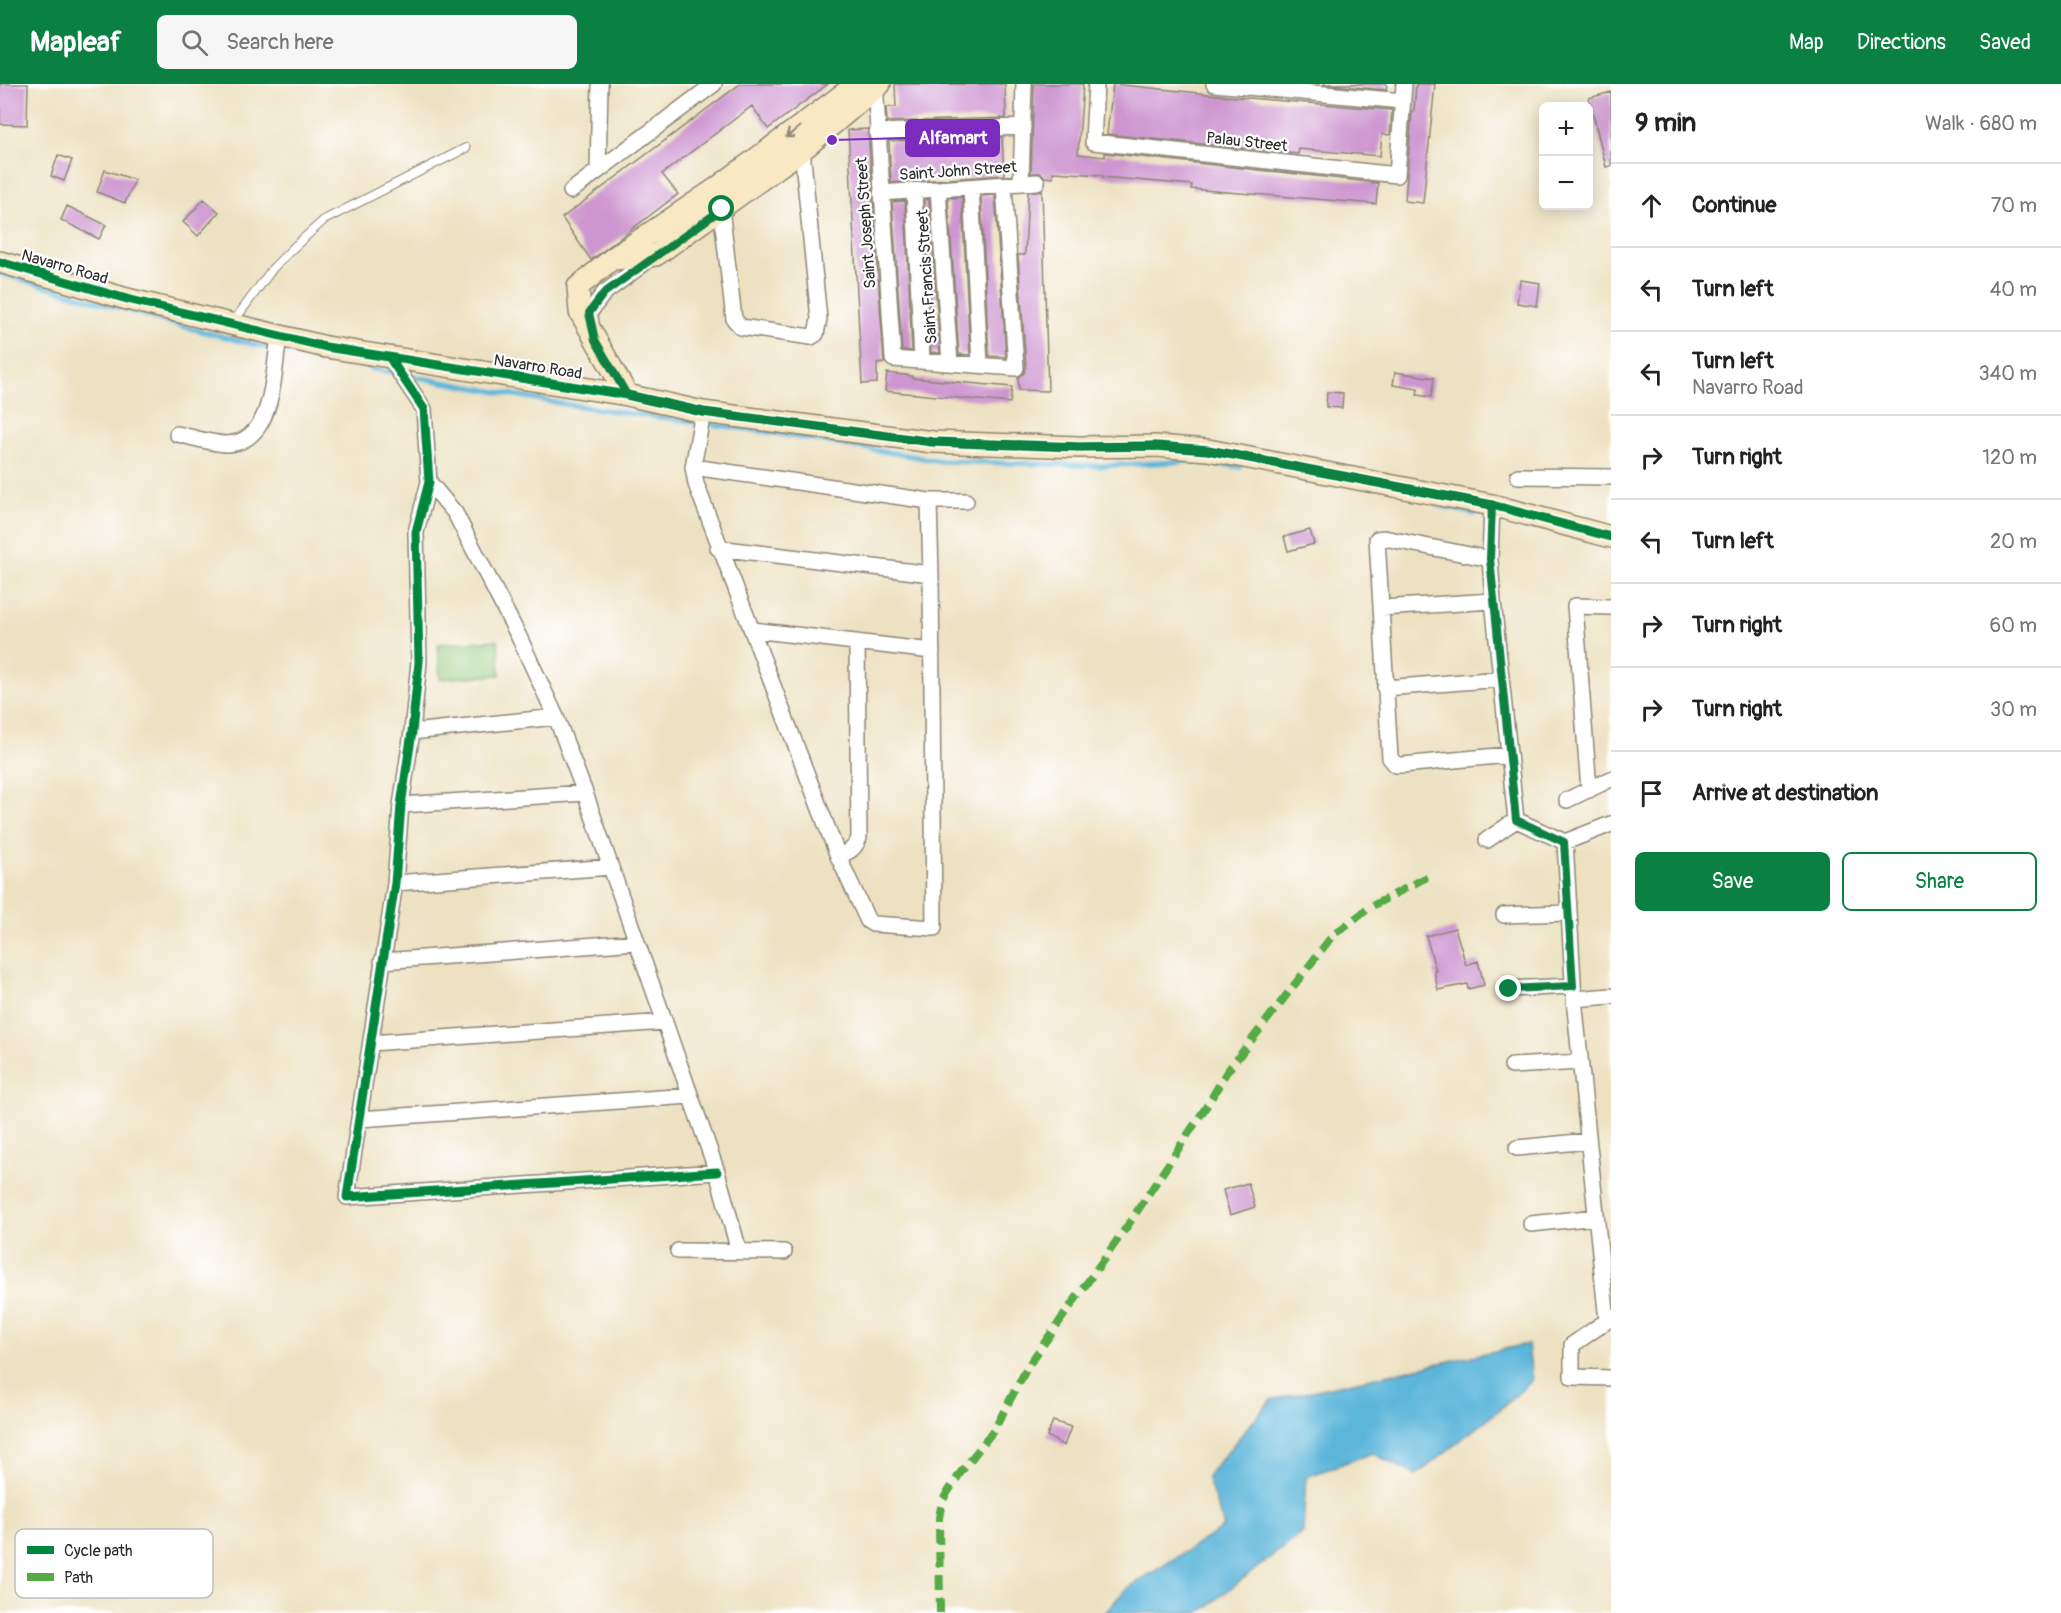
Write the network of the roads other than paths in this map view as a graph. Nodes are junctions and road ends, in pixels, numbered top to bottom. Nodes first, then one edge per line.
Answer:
1 (600, 84) edge
2 (714, 84) edge
3 (1024, 84) edge
4 (1096, 84) edge
5 (1214, 84) edge
6 (1404, 84) edge
7 (872, 85) edge
8 (1403, 101) junction
9 (824, 120) junction
10 (1023, 127) junction
11 (877, 132) junction
12 (466, 148) dead end
13 (802, 150) junction
14 (598, 171) junction
15 (1037, 182) dead end
16 (1021, 183) junction
17 (1004, 185) junction
18 (971, 187) junction
19 (717, 188) junction
20 (938, 189) junction
21 (571, 191) dead end
22 (914, 191) junction
23 (881, 193) junction
24 (722, 209) junction
25 (656, 255) junction
26 (612, 259) junction
27 (0, 262) edge
28 (231, 325) junction
29 (595, 340) junction
30 (277, 346) junction
31 (922, 361) junction
32 (950, 363) junction
33 (980, 365) junction
34 (397, 369) junction
35 (627, 395) junction
36 (702, 420) junction
37 (177, 434) dead end
38 (693, 467) junction
39 (1518, 476) dead end
40 (1611, 477) edge
41 (429, 482) junction
42 (929, 501) junction
43 (966, 501) dead end
44 (1492, 505) junction
45 (1611, 537) edge
46 (718, 548) junction
47 (1490, 559) junction
48 (931, 574) junction
49 (1493, 601) junction
50 (1611, 607) edge
51 (1381, 608) junction
52 (753, 630) junction
53 (857, 642) junction
54 (932, 651) junction
55 (1501, 679) junction
56 (1385, 688) junction
57 (556, 717) junction
58 (412, 732) junction
59 (1509, 755) junction
60 (1611, 779) edge
61 (1589, 790) junction
62 (585, 793) junction
63 (1567, 800) dead end
64 (401, 805) junction
65 (1516, 820) junction
66 (1611, 824) edge
67 (1487, 840) dead end
68 (1564, 842) junction
69 (838, 856) junction
70 (611, 867) junction
71 (395, 884) junction
72 (1569, 913) junction
73 (1503, 915) dead end
74 (637, 942) junction
75 (382, 961) junction
76 (1509, 989) dead end
77 (1573, 993) junction
78 (1611, 996) edge
79 (665, 1022) junction
80 (371, 1043) junction
81 (1580, 1062) junction
82 (1512, 1066) dead end
83 (690, 1096) junction
84 (359, 1119) junction
85 (1588, 1141) junction
86 (1517, 1148) dead end
87 (717, 1172) junction
88 (1596, 1217) junction
89 (1531, 1224) dead end
90 (678, 1251) dead end
91 (739, 1251) junction
92 (784, 1252) dead end
93 (1609, 1320) edge
94 (1611, 1378) edge

1 - 14 street
2 - 14 street
3 - 10 street
4 - 8 street, Palau Street
5 - 8 street
6 - 8 street
7 - 9 street
7 - 11 street, Saint Joseph Street
9 - 13 street
9 -> 19 street
10 - 11 street
10 - 16 street
11 - 23 street, Saint Joseph Street
12 - 28 lane
13 - 24 street
13 - 24 street
14 - 21 street
15 - 16 street, Saint John Street
16 - 17 street, Saint John Street
17 - 18 street, Saint John Street
17 - 33 street
18 - 20 street, Saint John Street
18 - 33 street
19 - 24 street
19 - 26 street
20 - 22 street, Saint John Street
20 - 32 street, Saint Francis Street
22 - 23 street, Saint John Street
22 - 31 street
23 - 31 street, Saint Joseph Street
24 - 25 street
25 - 26 street
25 - 29 street
26 - 29 street
27 - 28 street, Navarro Road
28 - 30 street, Navarro Road
29 - 35 street
30 - 34 street, Navarro Road
30 - 37 street
31 - 32 street
32 - 33 street
34 - 35 street, Navarro Road
34 - 41 street
35 - 36 street, Navarro Road
36 - 38 street
36 - 44 street, Navarro Road
38 - 42 street
38 - 46 street
39 - 40 street
41 - 57 street
41 - 58 street
42 - 43 street
42 - 48 street
44 - 45 street, Navarro Road
44 - 47 street
46 - 48 street
46 - 52 street
47 - 49 street
47 - 51 street
48 - 54 street
49 - 51 street
49 - 55 street
50 - 61 street
51 - 56 street
52 - 53 street
52 - 69 street
53 - 54 street
53 - 69 street
54 - 69 street
55 - 56 street
55 - 59 street
56 - 59 street
57 - 58 street
57 - 62 street
58 - 64 street
59 - 65 street
60 - 61 street
61 - 63 street
62 - 64 street
62 - 70 street
64 - 71 street
65 - 67 street
65 - 68 street
66 - 68 street
68 - 72 street
70 - 71 street
70 - 74 street
71 - 75 street
72 - 73 street
72 - 77 street
74 - 75 street
74 - 79 street
75 - 80 street
76 - 77 street
77 - 78 street
77 - 81 street
79 - 80 street
79 - 83 street
80 - 84 street
81 - 82 street
81 - 85 street
83 - 84 street
83 - 87 street
84 - 87 street
85 - 86 street
85 - 88 street
87 - 91 street
88 - 89 street
88 - 93 street
90 - 91 street
91 - 92 street
93 - 94 street

